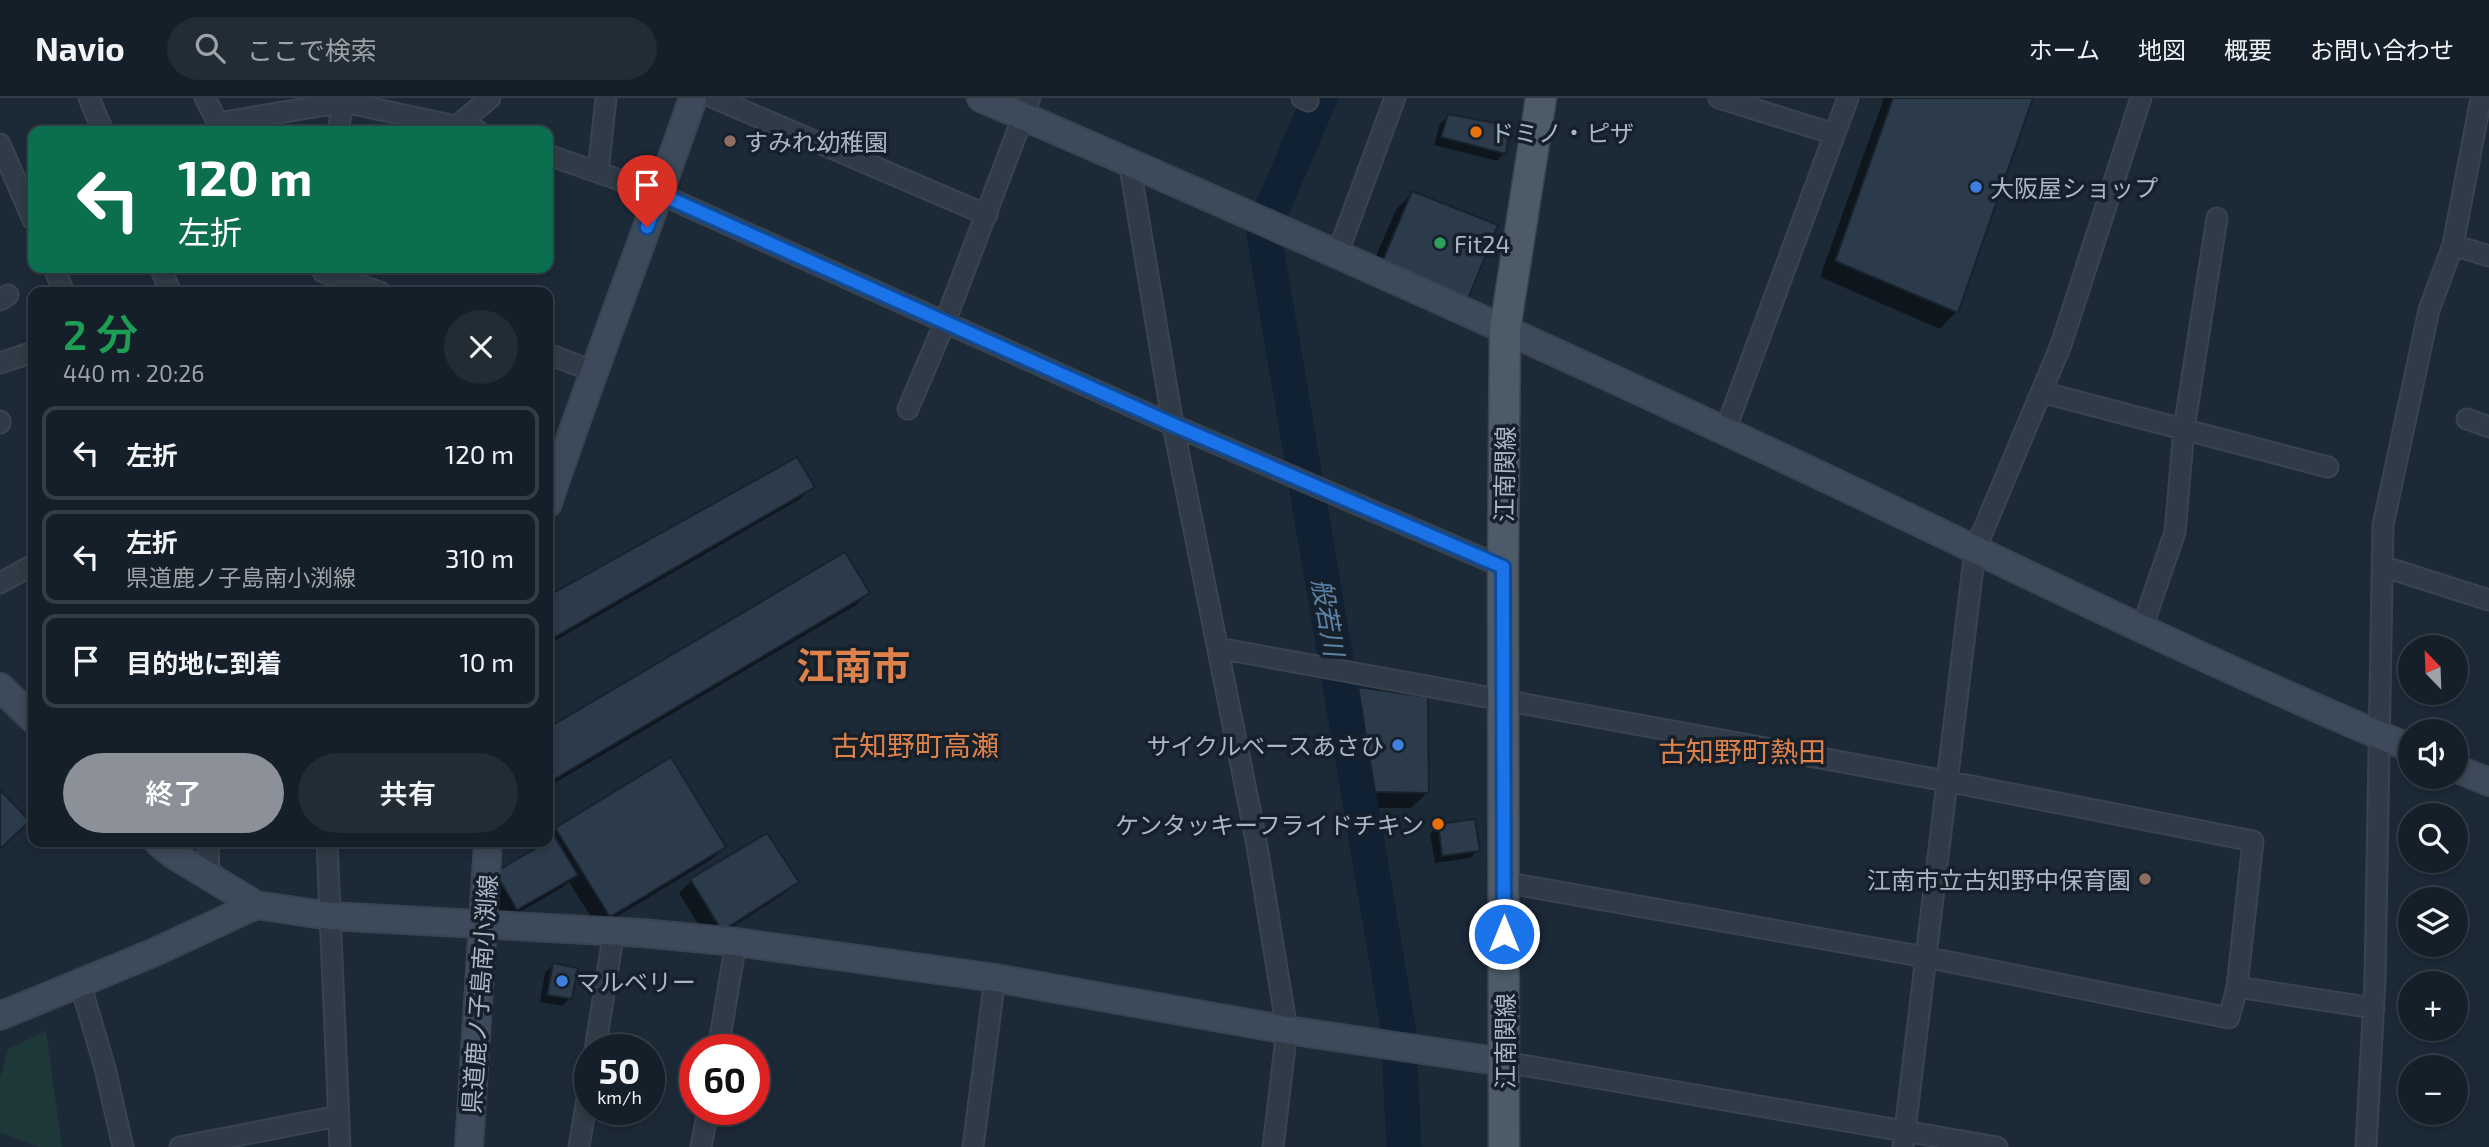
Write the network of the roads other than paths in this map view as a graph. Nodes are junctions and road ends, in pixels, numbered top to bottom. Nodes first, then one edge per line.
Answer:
1 (89, 98) edge
2 (205, 98) edge
3 (490, 98) edge
4 (606, 98) edge
5 (693, 98) edge
6 (714, 98) edge
7 (981, 98) edge
8 (1395, 98) edge
9 (1541, 98) edge
10 (1719, 98) edge
11 (1848, 98) edge
12 (2141, 98) edge
13 (2481, 98) edge
14 (344, 100) edge
15 (1027, 107) edge
16 (101, 126) edge
17 (339, 126) edge
18 (457, 126) joint
19 (1834, 134) junction
20 (0, 144) edge
21 (553, 157) edge
22 (1129, 161) junction
23 (598, 172) junction
24 (660, 194) junction
25 (28, 208) edge
26 (987, 215) junction
27 (2217, 218) dead end
28 (2453, 245) junction
29 (1337, 255) junction
30 (2489, 256) edge
31 (331, 273) edge
32 (367, 287) edge
33 (945, 322) junction
34 (1506, 330) junction
35 (28, 354) edge
36 (553, 356) edge
37 (0, 363) edge
38 (593, 371) junction
39 (2041, 392) junction
40 (908, 409) dead end
41 (2467, 419) dead end
42 (1174, 425) junction
43 (2489, 427) edge
44 (2184, 429) junction
45 (1726, 431) junction
46 (2328, 467) dead end
47 (553, 488) edge
48 (1975, 550) junction
49 (2382, 566) junction
50 (1503, 567) junction
51 (28, 568) edge
52 (0, 583) edge
53 (2489, 600) edge
54 (2142, 628) junction
55 (1218, 648) junction
56 (0, 687) edge
57 (1503, 700) junction
58 (28, 714) edge
59 (2381, 736) junction
60 (2398, 743) edge
61 (2468, 773) edge
62 (1946, 781) junction
63 (2489, 782) edge
64 (165, 847) edge
65 (208, 847) edge
66 (327, 847) edge
67 (488, 847) edge
68 (209, 877) junction
69 (1503, 882) junction
70 (256, 905) junction
71 (330, 916) junction
72 (484, 925) junction
73 (614, 931) junction
74 (736, 942) junction
75 (1925, 957) junction
76 (995, 978) junction
77 (80, 983) junction
78 (2237, 987) junction
79 (2374, 1007) junction
80 (0, 1016) edge
81 (1287, 1030) junction
82 (598, 1034) edge
83 (721, 1034) edge
84 (1504, 1062) junction
85 (338, 1116) junction
86 (583, 1125) edge
87 (705, 1125) edge
88 (1905, 1139) edge
89 (123, 1147) edge
90 (180, 1147) edge
91 (340, 1147) edge
92 (469, 1147) edge
93 (579, 1147) edge
94 (701, 1147) edge
95 (973, 1147) edge
96 (1273, 1147) edge
97 (1504, 1147) edge
98 (1997, 1147) edge
99 (2366, 1147) edge

1 - 16 street
2 - 14 street
3 - 18 street
4 - 23 street
5 - 24 street
6 - 26 street
7 - 15 street
8 - 29 street
9 - 34 main road, 江南関線
10 - 19 street
11 - 19 street
12 - 39 street
13 - 28 street
14 - 17 street
14 - 18 street
15 - 22 street
15 - 26 street
19 - 45 street
20 - 25 street
21 - 23 street
22 - 29 street
22 - 42 street
23 - 24 street
24 - 33 street
24 - 38 street
26 - 33 street
27 - 44 street
28 - 30 street
28 - 49 street
29 - 34 street
31 - 32 street
33 - 40 street
33 - 42 street
34 - 45 street
34 - 50 main road, 江南関線
35 - 37 street
36 - 38 street
38 - 47 street
39 - 44 street
39 - 48 street
41 - 43 street
42 - 50 street
42 - 55 street
44 - 46 street
44 - 54 street
45 - 48 street
48 - 54 street
48 - 62 street
49 - 53 street
49 - 59 street
50 - 57 main road, 江南関線
51 - 52 street
54 - 59 street
55 - 57 street
55 - 81 street
56 - 58 street
57 - 62 street
57 - 69 main road, 江南関線
59 - 60 street
59 - 79 street
61 - 63 street
62 - 75 street
62 - 78 street
64 - 68 street
65 - 68 street
66 - 71 street
67 - 72 street, 県道鹿ノ子島南小渕線
68 - 70 street
69 - 75 street
69 - 84 main road, 江南関線
70 - 71 street
70 - 77 street
71 - 72 street
71 - 85 street
72 - 73 street
72 - 92 street, 県道鹿ノ子島南小渕線
73 - 74 street
73 - 82 street
74 - 76 street
74 - 83 street
75 - 78 street
75 - 88 street
76 - 81 street
76 - 95 street
77 - 80 street
77 - 89 street
78 - 79 street
79 - 99 street
81 - 84 street
81 - 96 street
84 - 88 street
84 - 97 main road, 江南関線
85 - 90 street
85 - 91 street
86 - 93 street
87 - 94 street
88 - 98 street

